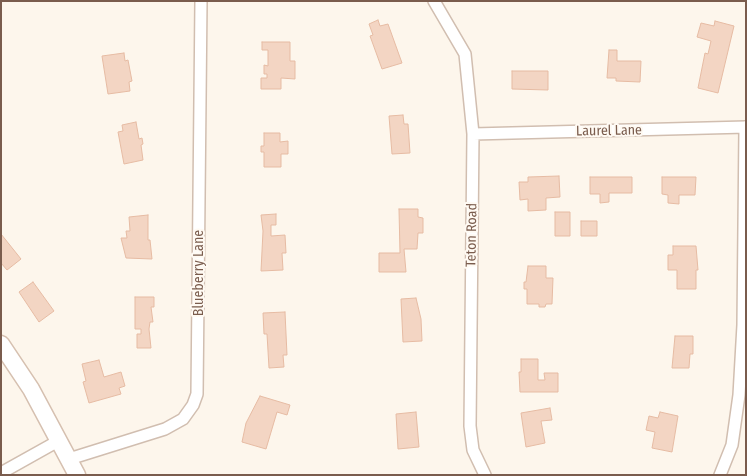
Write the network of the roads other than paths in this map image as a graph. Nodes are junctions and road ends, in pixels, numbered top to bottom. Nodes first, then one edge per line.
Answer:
1 (200, 1) edge
2 (434, 1) edge
3 (745, 127) edge
4 (473, 134) junction
5 (1, 344) edge
6 (741, 424) edge
7 (60, 440) junction
8 (69, 459) junction
9 (1, 473) edge
10 (77, 475) edge
11 (484, 475) edge
12 (720, 475) edge

1 - 8 street, Blueberry Lane
2 - 4 street, Teton Road
3 - 4 street, Laurel Lane
3 - 6 street
4 - 11 street, Teton Road
5 - 7 main road
6 - 12 street
7 - 8 main road
7 - 9 street
8 - 10 main road

